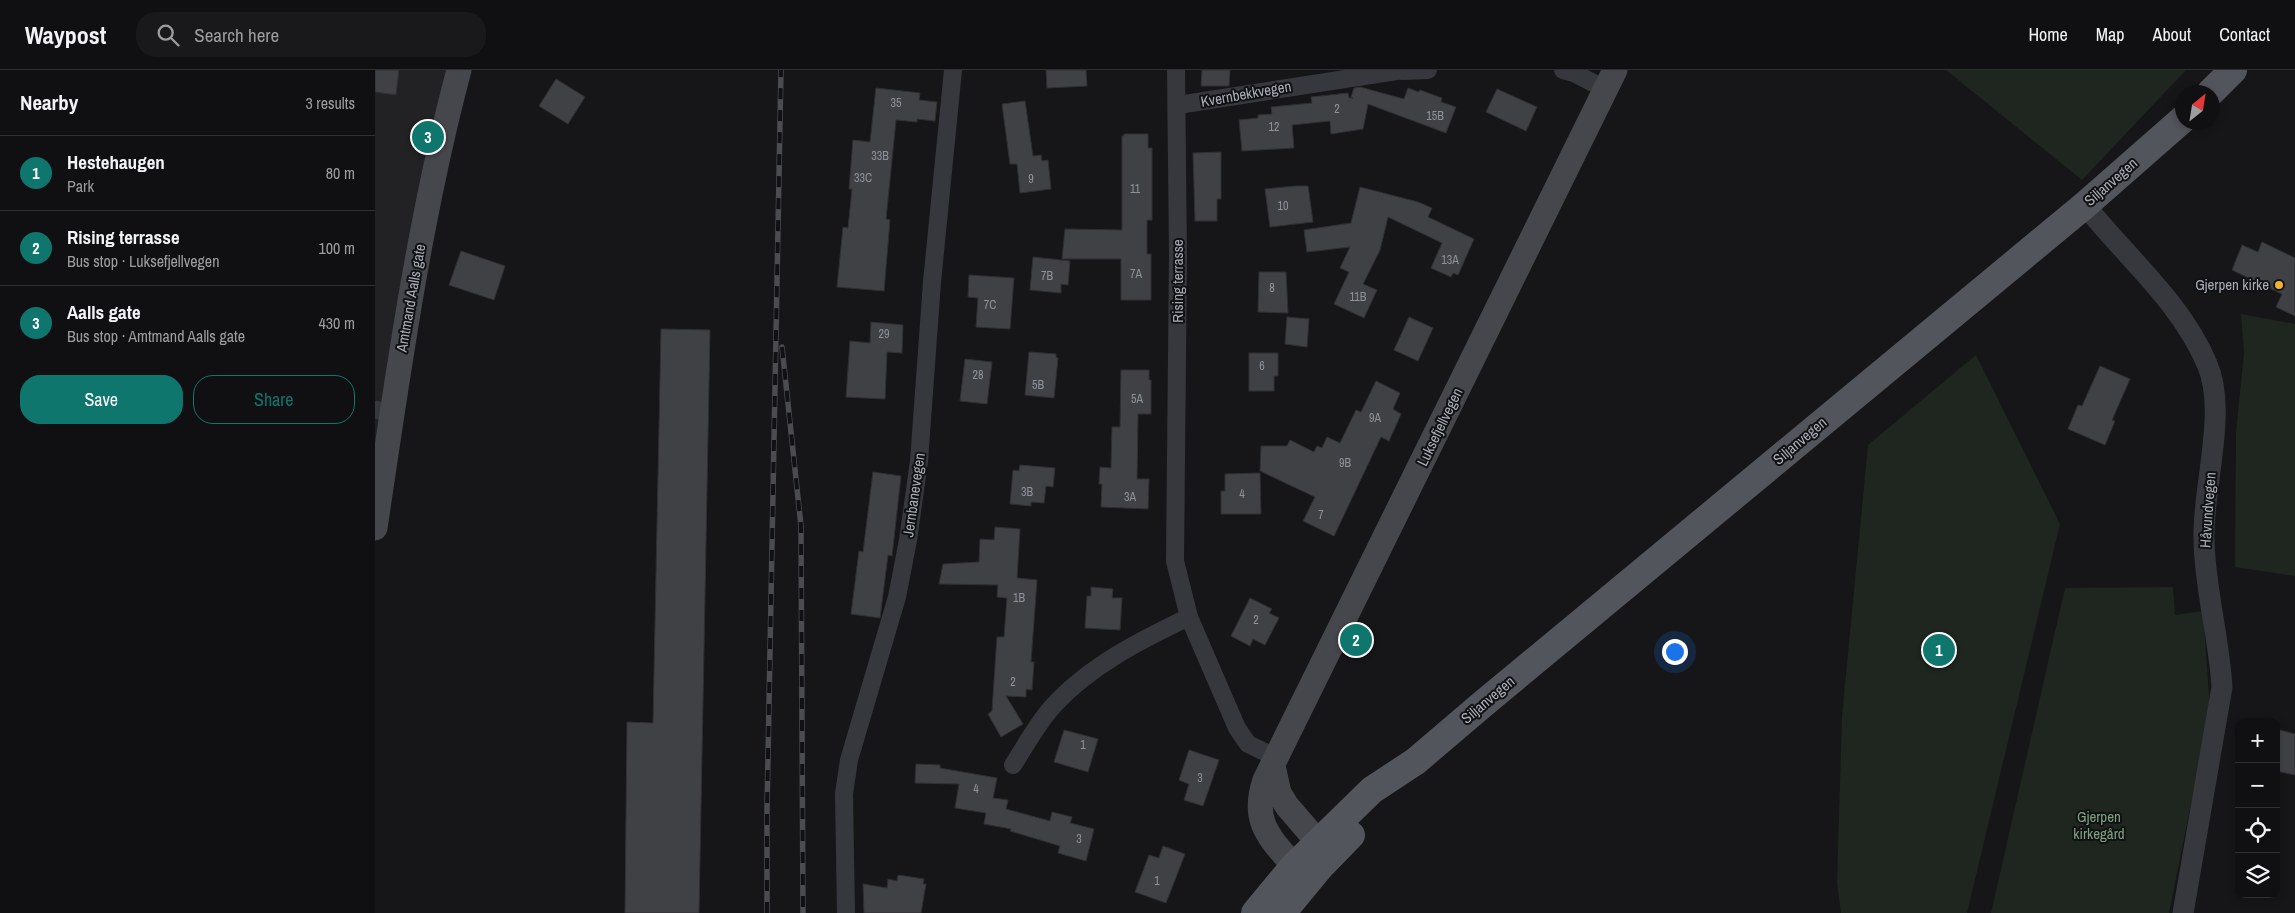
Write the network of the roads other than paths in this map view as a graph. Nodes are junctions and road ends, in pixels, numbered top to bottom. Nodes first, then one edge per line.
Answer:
1 (459, 70) edge
2 (953, 70) edge
3 (1176, 70) edge
4 (1428, 70) edge
5 (1563, 70) edge
6 (2233, 70) edge
7 (1403, 71) edge
8 (1610, 79) edge
9 (2218, 85) edge
10 (1178, 105) junction
11 (2175, 127) edge
12 (2085, 205) junction
13 (383, 411) edge
14 (375, 528) edge
15 (1189, 617) junction
16 (1275, 762) junction
17 (1013, 765) dead end
18 (1310, 859) junction
19 (846, 913) edge
20 (1255, 913) edge
21 (1282, 913) edge
22 (2183, 913) edge

1 - 13 main road, Amtmand Aalls gate
2 - 19 street, Jernbanevegen
3 - 10 street, Rising terrasse
4 - 7 street
5 - 8 street, Luksefjellvegen
6 - 9 main road
7 - 10 street, Kvernbekkvegen
8 - 16 main road, Luksefjellvegen
10 - 15 street, Rising terrasse
11 - 12 main road, Siljanvegen
12 - 18 main road, Siljanvegen
12 - 22 street, Håvundvegen
13 - 14 main road, Amtmand Aalls gate
15 - 16 street, Rising terrasse
15 - 17 street
16 - 18 main road
16 - 18 main road, Luksefjellvegen
18 - 20 main road, Siljanvegen
18 - 21 main road, Siljanvegen

